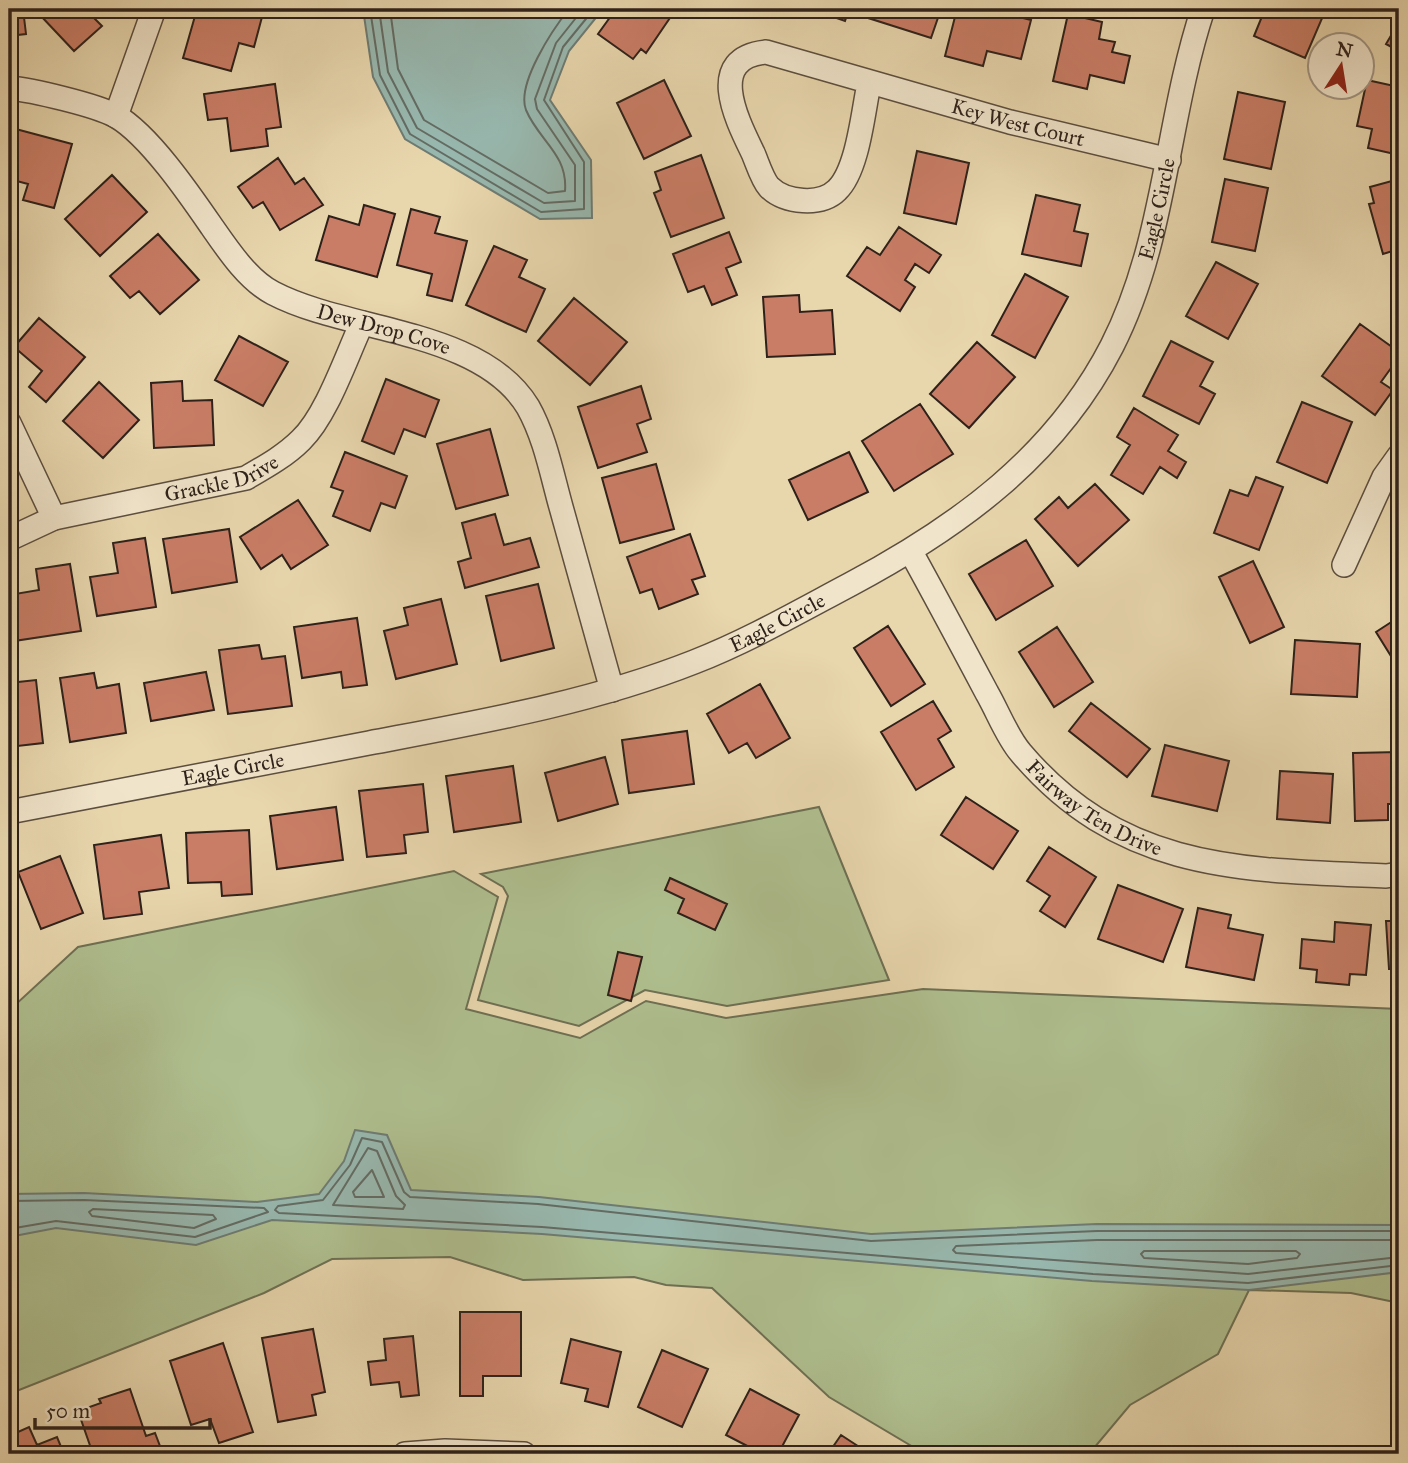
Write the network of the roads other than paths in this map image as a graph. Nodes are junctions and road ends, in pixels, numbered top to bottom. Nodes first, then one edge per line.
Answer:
1 (154, 9) edge
2 (1203, 9) edge
3 (869, 84) junction
4 (9, 88) edge
5 (116, 116) junction
6 (1169, 160) junction
7 (362, 323) junction
8 (9, 423) edge
9 (1399, 456) edge
10 (54, 519) junction
11 (9, 539) edge
12 (911, 552) junction
13 (1345, 565) dead end
14 (612, 690) junction
15 (9, 812) edge
16 (1399, 874) edge
17 (405, 1454) edge
18 (524, 1454) edge

1 - 5 street
2 - 6 street, Eagle Circle
3 - 3 street, Key West Court
3 - 6 street, Key West Court
4 - 5 street, Dew Drop Cove
5 - 7 street, Dew Drop Cove
6 - 12 street, Eagle Circle
7 - 10 street, Grackle Drive
7 - 14 street, Dew Drop Cove
8 - 10 street
9 - 13 street
10 - 11 street, Grackle Drive
12 - 14 street, Eagle Circle
12 - 16 street, Fairway Ten Drive
14 - 15 street, Eagle Circle
17 - 18 street

